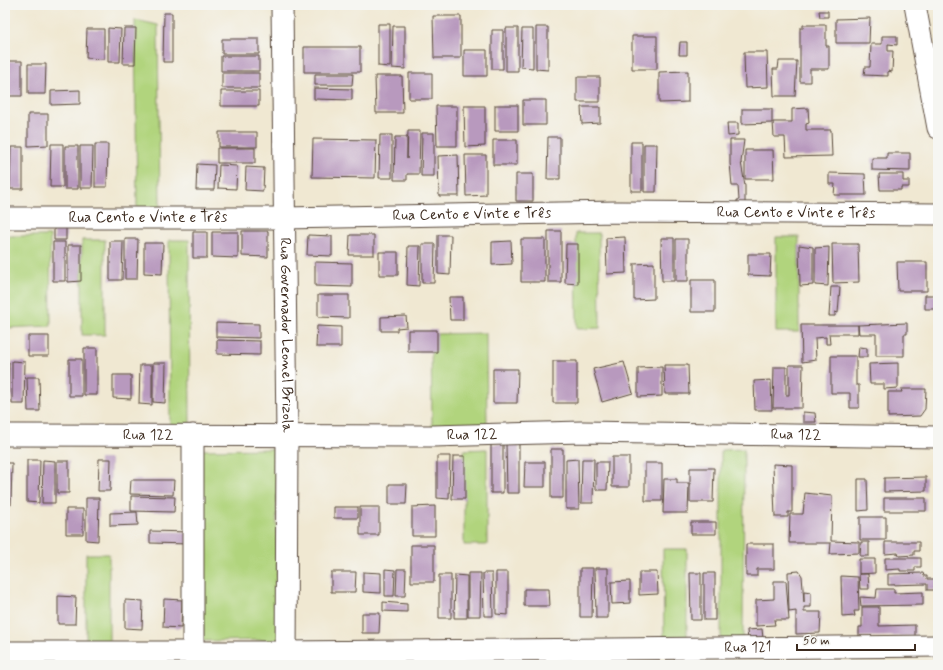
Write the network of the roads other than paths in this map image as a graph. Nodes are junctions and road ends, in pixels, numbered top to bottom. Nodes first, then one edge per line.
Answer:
1 (282, 5) edge
2 (914, 5) edge
3 (938, 128) edge
4 (938, 214) edge
5 (5, 218) edge
6 (284, 218) junction
7 (5, 435) edge
8 (193, 435) junction
9 (287, 435) junction
10 (938, 437) edge
11 (938, 646) edge
12 (5, 652) edge
13 (193, 652) junction
14 (286, 659) edge

1 - 6 street, Rua Governador Leonel Brizola
2 - 3 street
4 - 6 street, Rua Cento e Vinte e Três
5 - 6 street, Rua Cento e Vinte e Três
6 - 9 street, Rua Governador Leonel Brizola
7 - 8 street, Rua 122
8 - 9 street, Rua 122
8 - 13 street
9 - 10 street, Rua 122
9 - 14 street, Rua Governador Leonel Brizola
11 - 14 street, Rua 121
12 - 13 street, Rua 121
13 - 14 street, Rua 121

